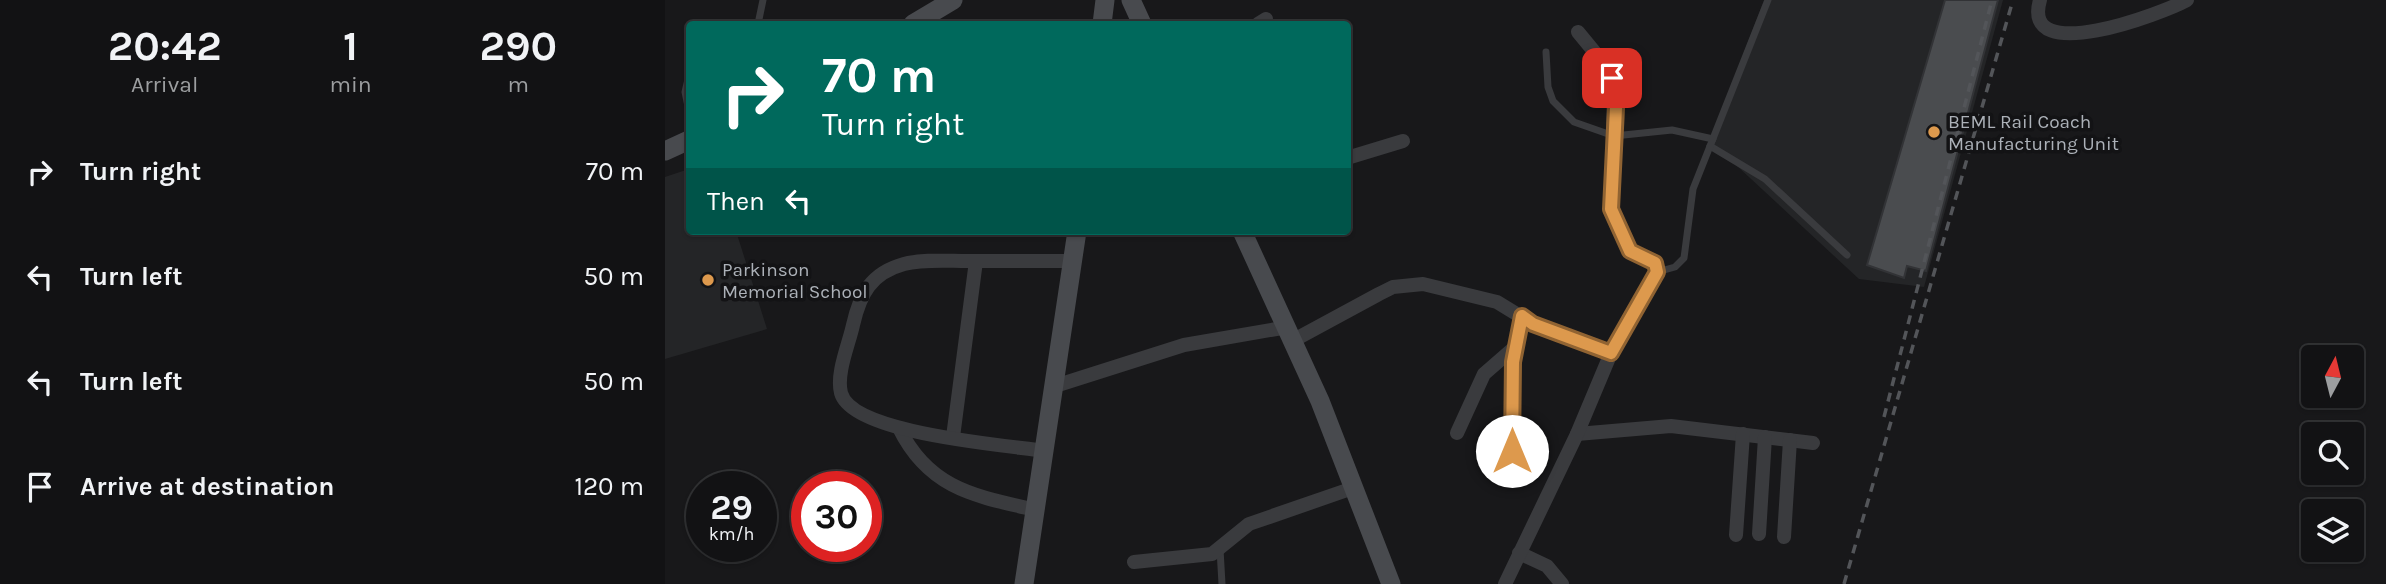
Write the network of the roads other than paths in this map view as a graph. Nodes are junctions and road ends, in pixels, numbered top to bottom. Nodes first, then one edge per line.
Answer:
1 (763, 0) edge
2 (953, 0) edge
3 (1105, 0) edge
4 (1131, 0) edge
5 (1768, 0) edge
6 (2040, 0) edge
7 (2187, 0) edge
8 (759, 21) edge
9 (918, 21) edge
10 (1102, 21) edge
11 (1141, 21) edge
12 (1578, 32) dead end
13 (1546, 52) dead end
14 (1614, 136) junction
15 (686, 141) edge
16 (1403, 141) dead end
17 (1712, 143) junction
18 (665, 151) edge
19 (1351, 157) edge
20 (1076, 235) edge
21 (1243, 235) edge
22 (1847, 255) dead end
23 (976, 261) junction
24 (1073, 261) junction
25 (1657, 272) junction
26 (1522, 316) junction
27 (1291, 334) junction
28 (1514, 347) junction
29 (1611, 353) junction
30 (1055, 386) junction
31 (899, 428) junction
32 (1457, 433) dead end
33 (1577, 434) junction
34 (1742, 434) junction
35 (953, 437) junction
36 (1765, 437) junction
37 (1790, 440) junction
38 (1813, 443) dead end
39 (1045, 451) junction
40 (1512, 451) dead end
41 (1353, 488) junction
42 (1036, 510) junction
43 (1759, 534) dead end
44 (1736, 535) dead end
45 (1784, 537) dead end
46 (1220, 549) junction
47 (1519, 554) junction
48 (1134, 562) dead end
49 (1024, 584) edge
50 (1222, 584) edge
51 (1391, 584) edge
52 (1505, 584) edge
53 (1562, 584) edge

1 - 8 lane
2 - 9 main road
3 - 10 main road
4 - 11 main road
5 - 17 lane
6 - 7 street
12 - 14 street
13 - 14 lane
14 - 17 lane
14 - 25 street
15 - 18 main road
16 - 19 street
17 - 22 lane
17 - 25 lane
20 - 24 main road
21 - 27 main road
23 - 24 street
23 - 31 street
23 - 35 street
24 - 30 main road
25 - 29 street
26 - 27 street
26 - 28 street
26 - 29 street
27 - 30 street
27 - 41 main road
28 - 32 street
28 - 40 street
29 - 33 street
30 - 39 main road
31 - 35 street
31 - 42 street
33 - 34 street
33 - 47 street
34 - 36 street
34 - 44 street
35 - 39 street
36 - 37 street
36 - 43 street
37 - 38 street
37 - 45 street
39 - 42 main road
41 - 46 street
41 - 51 main road
42 - 49 main road
46 - 48 street
46 - 50 lane
47 - 52 street
47 - 53 street

